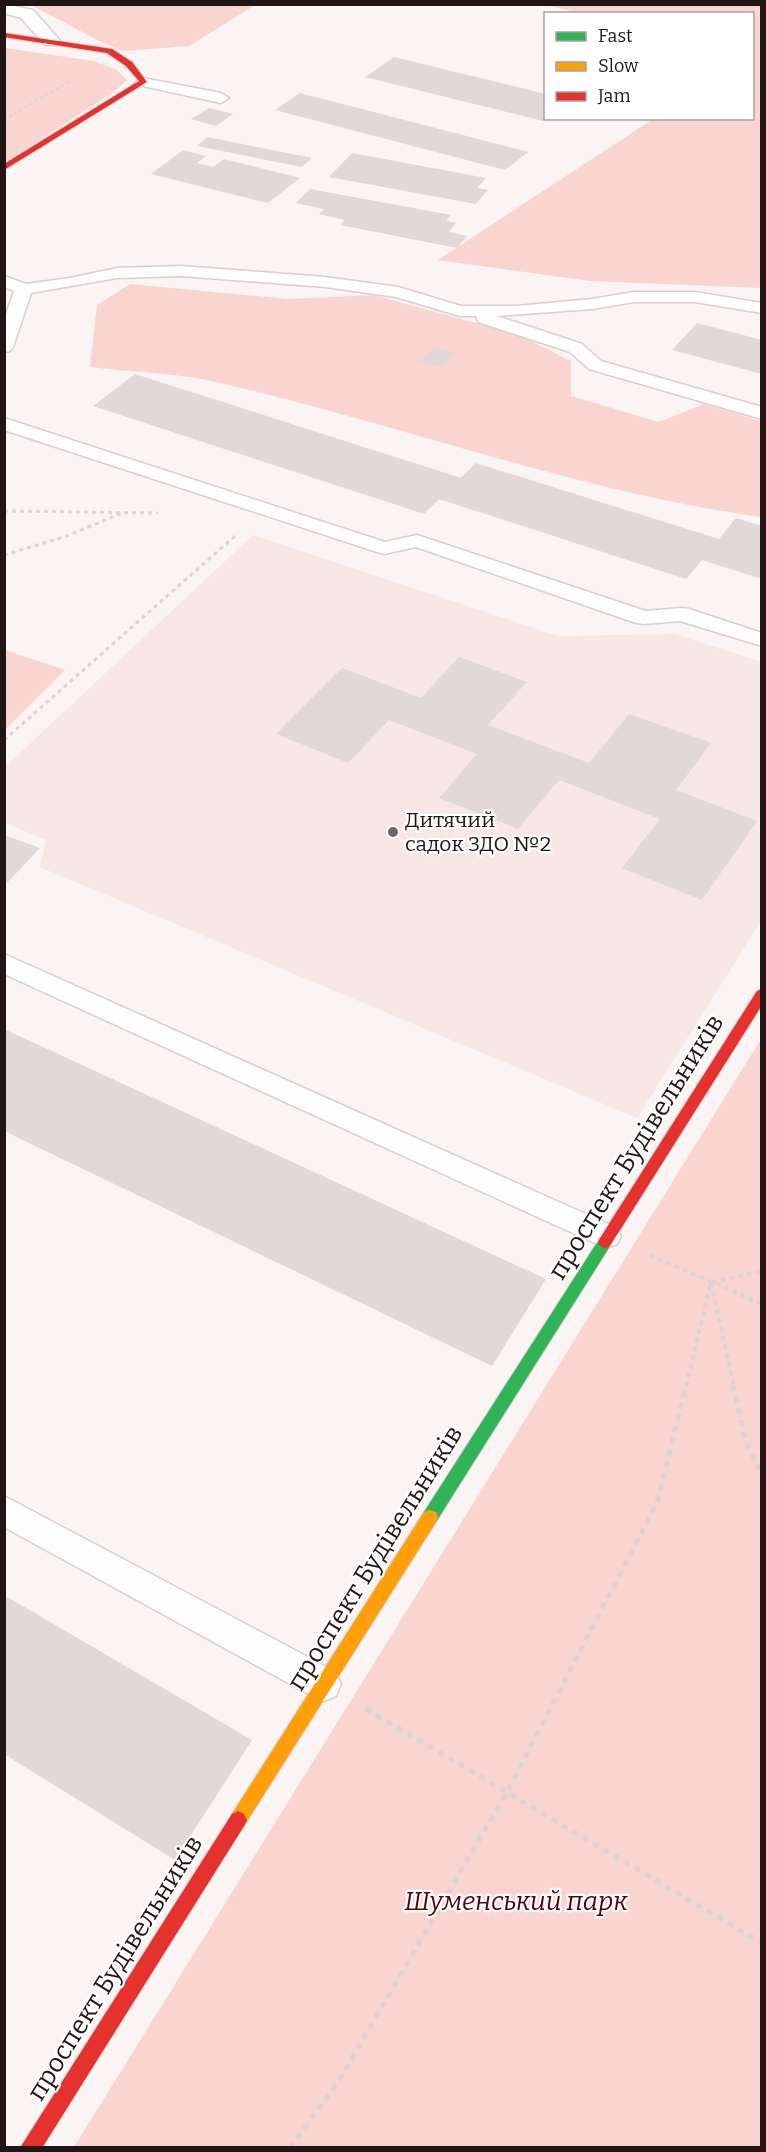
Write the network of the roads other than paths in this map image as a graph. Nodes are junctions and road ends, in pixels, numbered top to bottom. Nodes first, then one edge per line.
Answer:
1 (4, 8) edge
2 (4, 35) edge
3 (51, 41) junction
4 (143, 82) junction
5 (221, 98) dead end
6 (4, 168) edge
7 (4, 281) edge
8 (24, 288) junction
9 (762, 308) edge
10 (460, 311) junction
11 (4, 347) edge
12 (762, 413) edge
13 (4, 424) edge
14 (762, 640) edge
15 (4, 963) edge
16 (762, 994) edge
17 (608, 1236) junction
18 (4, 1510) edge
19 (324, 1684) junction
20 (30, 2148) edge

1 - 3 street
2 - 3 street
3 - 4 street
4 - 5 lane
4 - 6 street
7 - 8 lane
8 - 10 lane
8 - 11 lane
9 - 10 lane
10 - 12 lane
13 - 14 lane
15 - 17 lane
16 - 17 street, проспект Будівельників
17 - 19 street, проспект Будівельників
18 - 19 lane
19 - 20 street, проспект Будівельників

